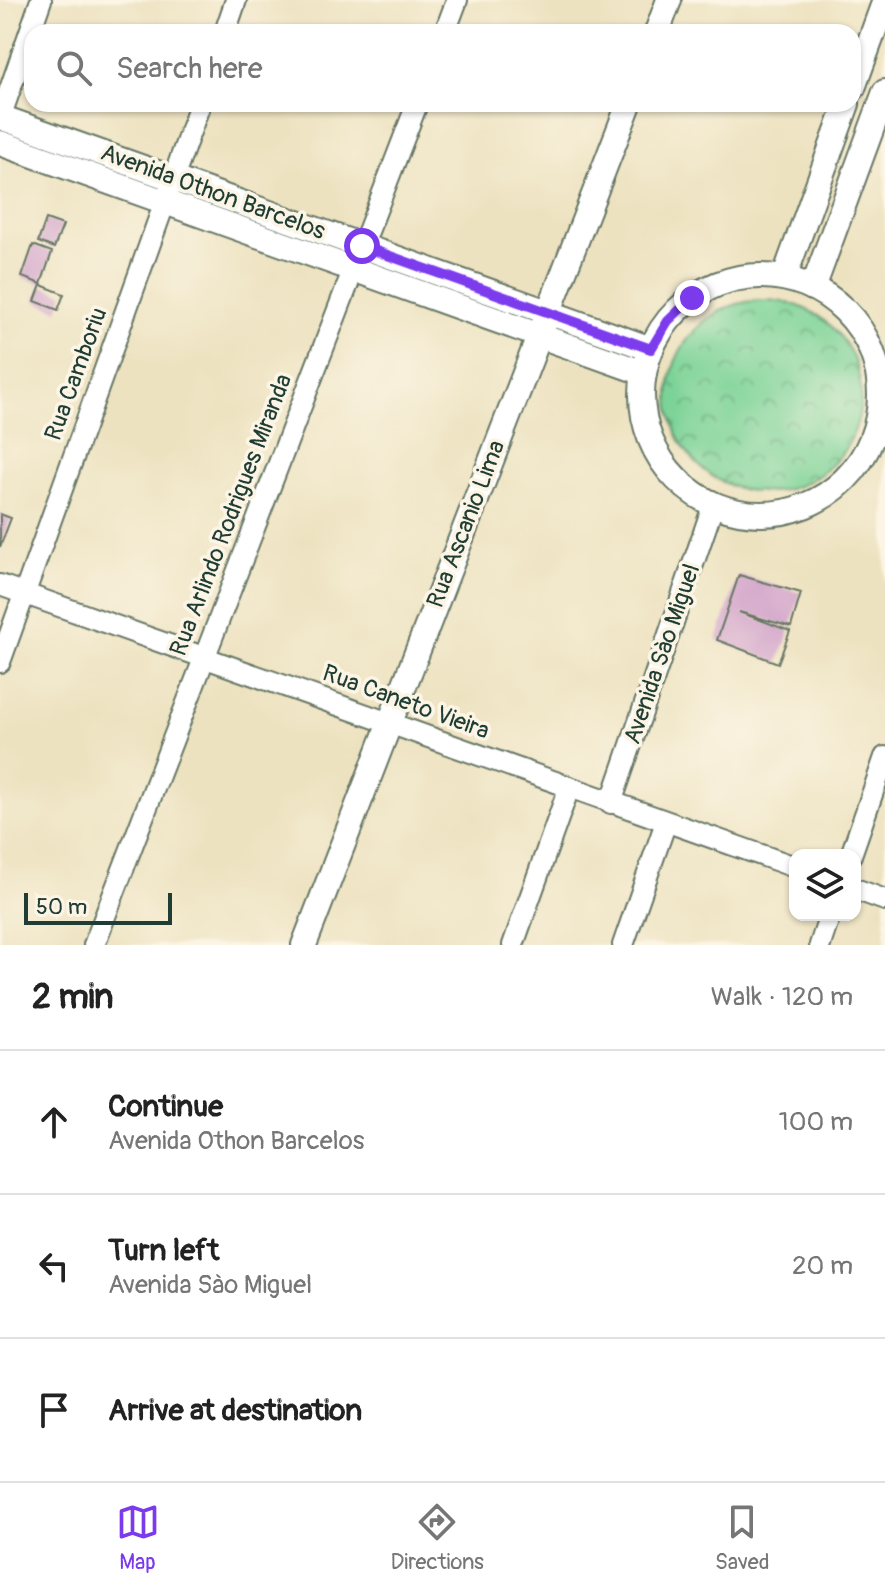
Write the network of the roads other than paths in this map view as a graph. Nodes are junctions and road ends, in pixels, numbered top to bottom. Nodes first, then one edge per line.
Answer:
1 (41, 0) edge
2 (236, 0) edge
3 (457, 0) edge
4 (669, 0) edge
5 (885, 0) edge
6 (33, 24) edge
7 (228, 24) edge
8 (448, 24) edge
9 (660, 24) edge
10 (24, 49) edge
11 (861, 66) edge
12 (885, 92) edge
13 (197, 112) edge
14 (414, 112) edge
15 (626, 112) edge
16 (844, 112) edge
17 (0, 117) edge
18 (0, 143) edge
19 (173, 178) junction
20 (165, 202) junction
21 (362, 246) junction
22 (354, 270) junction
23 (784, 278) junction
24 (813, 288) junction
25 (548, 312) junction
26 (539, 336) junction
27 (651, 349) junction
28 (644, 373) junction
29 (881, 426) edge
30 (876, 453) edge
31 (713, 506) junction
32 (0, 585) edge
33 (25, 593) junction
34 (204, 658) junction
35 (0, 662) edge
36 (389, 724) junction
37 (885, 757) edge
38 (569, 788) junction
39 (611, 803) junction
40 (666, 822) junction
41 (853, 849) edge
42 (789, 865) edge
43 (861, 891) edge
44 (885, 900) edge
45 (828, 921) edge
46 (94, 945) edge
47 (304, 945) edge
48 (513, 945) edge
49 (623, 945) edge
50 (820, 945) edge

1 - 6 street
2 - 7 street
3 - 8 street
4 - 9 street
5 - 11 street
10 - 17 street
12 - 24 street
13 - 19 street, Rua Camboriu
14 - 21 street, Rua Arlindo Rodrigues Miranda
15 - 25 street, Rua Ascanio Lima
16 - 23 street
17 - 19 street, Avenida Othon Barcelos
18 - 20 street, Avenida Othon Barcelos
19 - 20 street, Rua Camboriu
19 - 21 street, Avenida Othon Barcelos
20 - 22 street, Avenida Othon Barcelos
20 - 33 street, Rua Camboriu
21 - 22 street, Rua Arlindo Rodrigues Miranda
21 - 25 street, Avenida Othon Barcelos
22 - 26 street, Avenida Othon Barcelos
22 - 34 street, Rua Arlindo Rodrigues Miranda
23 - 24 street
23 - 27 street
24 - 29 street
25 - 26 street, Rua Ascanio Lima
25 - 27 street, Avenida Othon Barcelos
26 - 28 street, Avenida Othon Barcelos
26 - 36 street, Rua Ascanio Lima
27 - 28 street
28 - 31 street
29 - 30 street
30 - 31 street
31 - 39 street, Avenida Sào Miguel
32 - 33 street, Rua Caneto Vieira
33 - 34 street, Rua Caneto Vieira
33 - 35 street, Rua Camboriu
34 - 36 street, Rua Caneto Vieira
34 - 46 street, Rua Arlindo Rodrigues Miranda
36 - 38 street, Rua Caneto Vieira
36 - 47 street, Rua Ascanio Lima
37 - 41 street
38 - 39 street, Rua Caneto Vieira
38 - 48 street
39 - 40 street, Rua Caneto Vieira
40 - 42 street, Rua Caneto Vieira
40 - 49 street
43 - 44 street
45 - 50 street

